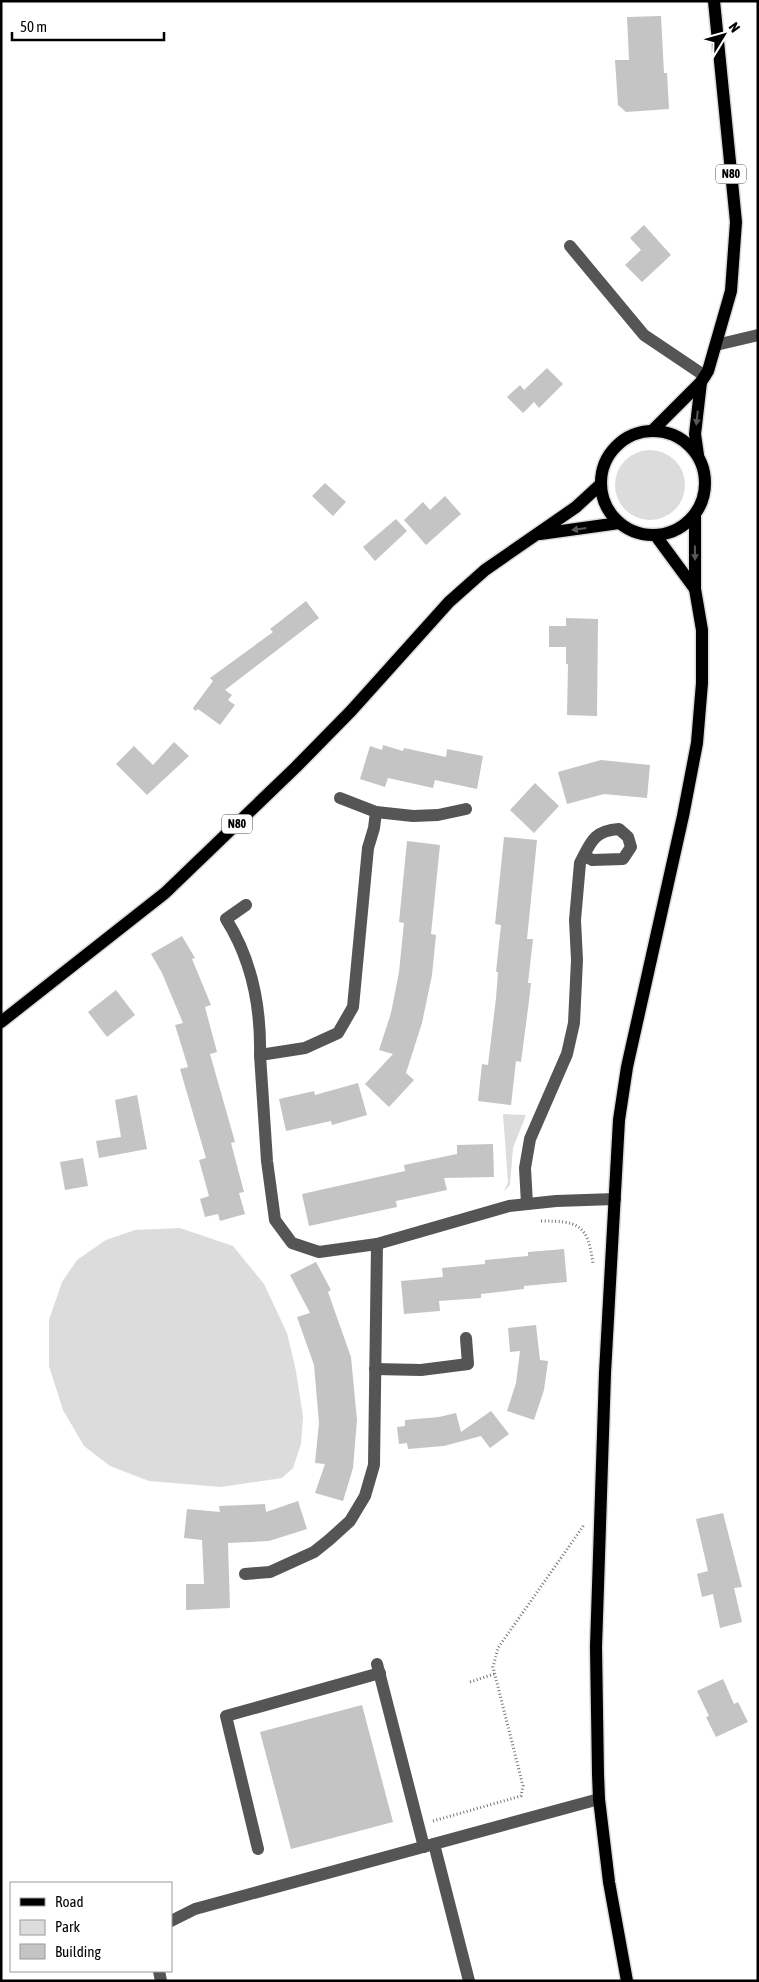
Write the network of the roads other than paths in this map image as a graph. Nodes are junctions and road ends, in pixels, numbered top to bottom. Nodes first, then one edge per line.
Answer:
1 (714, 1) edge
2 (570, 246) dead end
3 (758, 335) edge
4 (716, 345) junction
5 (703, 379) junction
6 (652, 431) junction
7 (698, 455) junction
8 (601, 484) junction
9 (694, 517) junction
10 (619, 523) junction
11 (538, 534) junction
12 (656, 536) junction
13 (695, 589) junction
14 (340, 798) dead end
15 (466, 809) dead end
16 (376, 812) junction
17 (584, 856) dead end
18 (246, 904) dead end
19 (1, 1022) edge
20 (260, 1055) junction
21 (615, 1199) junction
22 (527, 1204) junction
23 (377, 1244) junction
24 (466, 1338) dead end
25 (375, 1369) junction
26 (245, 1574) dead end
27 (599, 1799) junction
28 (429, 1845) junction
29 (258, 1849) dead end
30 (172, 1920) edge
31 (469, 1981) edge
32 (627, 1981) edge

1 - 4 main road, N80
2 - 5 street
3 - 4 street
4 - 5 main road, N80
5 - 6 main road, N80
5 -> 7 main road, N80
6 - 7 main road, N80
6 - 8 main road, N80
7 - 9 main road, N80
8 - 10 main road, N80
8 - 11 main road, N80
9 - 12 main road, N80
9 -> 13 main road
10 -> 11 main road, N80
10 - 12 main road, N80
11 - 19 main road, N80
12 - 13 main road
13 - 21 main road
14 - 16 street
15 - 16 street
16 - 20 street
17 - 22 street
18 - 20 street
20 - 23 street
21 - 22 street
21 - 27 main road
22 - 23 street
23 - 25 street
24 - 25 street
25 - 26 street
27 - 28 street
27 - 32 main road
28 - 29 street
28 - 30 street
28 - 31 street

